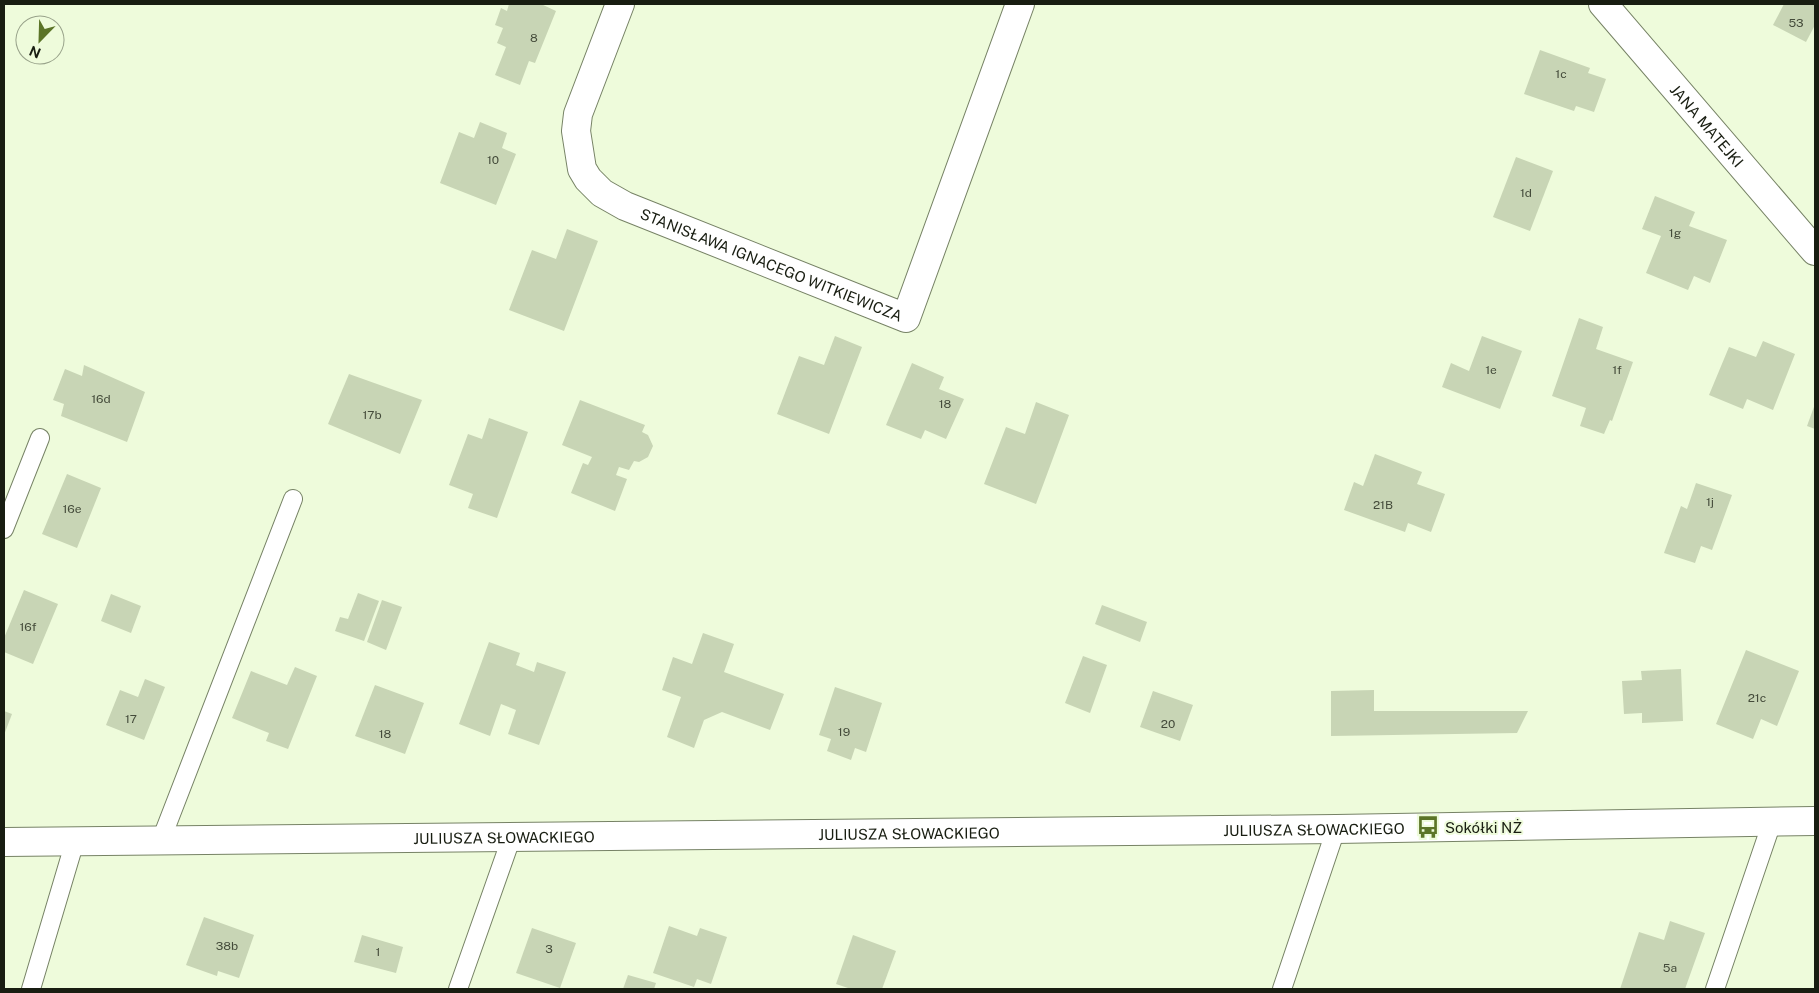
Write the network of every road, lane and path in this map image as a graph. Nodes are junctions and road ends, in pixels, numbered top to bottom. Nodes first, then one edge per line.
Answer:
1 (620, 4) edge
2 (1020, 4) edge
3 (1603, 4) edge
4 (1813, 249) edge
5 (40, 438) dead end
6 (293, 499) dead end
7 (4, 528) edge
8 (1815, 821) edge
9 (1772, 822) junction
10 (1336, 828) junction
11 (512, 836) junction
12 (161, 840) junction
13 (75, 841) junction
14 (4, 842) edge
15 (31, 989) edge
16 (458, 989) edge
17 (1282, 989) edge
18 (1715, 989) edge

1 - 2 street, STANISŁAWA IGNACEGO WITKIEWICZA
3 - 4 street, JANA MATEJKI
5 - 7 lane
6 - 12 lane
8 - 9 street, JULIUSZA SŁOWACKIEGO
9 - 10 street, JULIUSZA SŁOWACKIEGO
9 - 18 lane
10 - 11 street, JULIUSZA SŁOWACKIEGO
10 - 17 lane
11 - 12 street, JULIUSZA SŁOWACKIEGO
11 - 16 lane
12 - 13 street, JULIUSZA SŁOWACKIEGO
13 - 14 street, JULIUSZA SŁOWACKIEGO
13 - 15 lane

